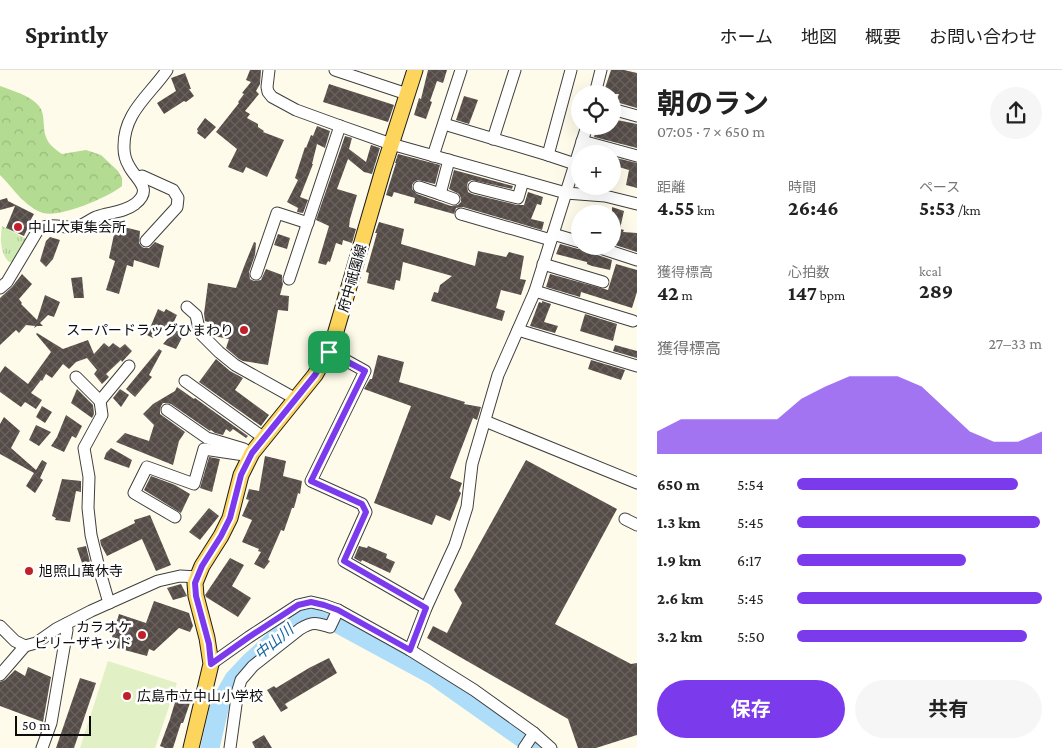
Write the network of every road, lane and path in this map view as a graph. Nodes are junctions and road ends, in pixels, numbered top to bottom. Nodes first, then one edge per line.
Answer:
1 (167, 70) edge
2 (269, 70) edge
3 (334, 70) edge
4 (415, 70) edge
5 (461, 70) edge
6 (515, 70) edge
7 (571, 70) edge
8 (601, 70) edge
9 (597, 85) edge
10 (408, 94) junction
11 (621, 112) edge
12 (637, 116) edge
13 (444, 124) junction
14 (340, 126) junction
15 (584, 135) edge
16 (493, 139) junction
17 (582, 141) junction
18 (391, 144) junction
19 (581, 145) edge
20 (548, 155) junction
21 (434, 156) junction
22 (637, 156) edge
23 (449, 160) junction
24 (571, 163) edge
25 (138, 177) junction
26 (571, 177) edge
27 (523, 181) junction
28 (419, 187) dead end
29 (474, 187) dead end
30 (566, 193) junction
31 (440, 194) junction
32 (454, 198) dead end
33 (637, 204) edge
34 (461, 214) dead end
35 (308, 223) junction
36 (552, 237) junction
37 (571, 240) edge
38 (146, 242) dead end
39 (621, 255) edge
40 (637, 260) edge
41 (543, 264) junction
42 (256, 274) dead end
43 (289, 279) dead end
44 (603, 282) dead end
45 (0, 288) edge
46 (535, 291) junction
47 (187, 307) dead end
48 (633, 321) dead end
49 (518, 330) junction
50 (329, 352) junction
51 (129, 366) dead end
52 (637, 366) edge
53 (76, 377) dead end
54 (185, 381) dead end
55 (296, 399) junction
56 (100, 400) junction
57 (166, 410) dead end
58 (484, 421) junction
59 (264, 438) junction
60 (252, 454) junction
61 (637, 483) edge
62 (175, 517) dead end
63 (625, 519) dead end
64 (637, 526) edge
65 (198, 577) junction
66 (109, 603) junction
67 (426, 608) junction
68 (335, 616) junction
69 (66, 624) junction
70 (0, 626) edge
71 (6, 638) edge
72 (25, 646) junction
73 (410, 650) junction
74 (211, 664) junction
75 (0, 675) edge
76 (534, 733) junction
77 (42, 748) edge
78 (191, 748) edge
79 (230, 748) edge
80 (524, 748) edge
81 (551, 748) edge

1 - 25 street
2 - 14 street
3 - 10 street
4 - 10 main road, 府中祇園線
5 - 13 street
6 - 16 street
7 - 20 street
8 - 9 street
10 - 18 main road, 府中祇園線
11 - 12 street
13 - 16 street
13 - 21 street
14 - 18 street
14 - 35 street
15 - 17 street
16 - 20 street
17 - 19 street
17 - 22 street
18 - 21 street
18 - 50 main road, 府中祇園線
20 - 24 street
21 - 23 street
23 - 27 street
23 - 31 street
25 - 38 street
25 - 45 street
26 - 30 street
27 - 29 street
27 - 30 street
28 - 31 street
30 - 33 street
30 - 36 street
31 - 32 street
34 - 36 street
35 - 42 street
35 - 43 street
36 - 37 street
36 - 41 street
39 - 40 street
41 - 44 street
41 - 46 street
46 - 48 street
46 - 49 street
47 - 55 street
49 - 52 street
49 - 58 street
50 - 55 main road, 府中祇園線
50 - 67 street
51 - 56 street
53 - 56 street
54 - 59 street
55 - 59 main road, 府中祇園線
56 - 66 street
57 - 60 street
58 - 61 street
58 - 67 street
59 - 60 main road, 府中祇園線
60 - 62 street
60 - 65 main road, 府中祇園線
63 - 64 street
65 - 66 street
65 - 74 main road, 府中祇園線
66 - 69 street
67 - 73 street
68 - 73 street
68 - 74 street
68 - 79 street
69 - 72 street
69 - 77 street
70 - 71 street
71 - 72 street
72 - 75 street
73 - 76 street
74 - 78 main road, 府中祇園線
76 - 80 street
76 - 81 street

